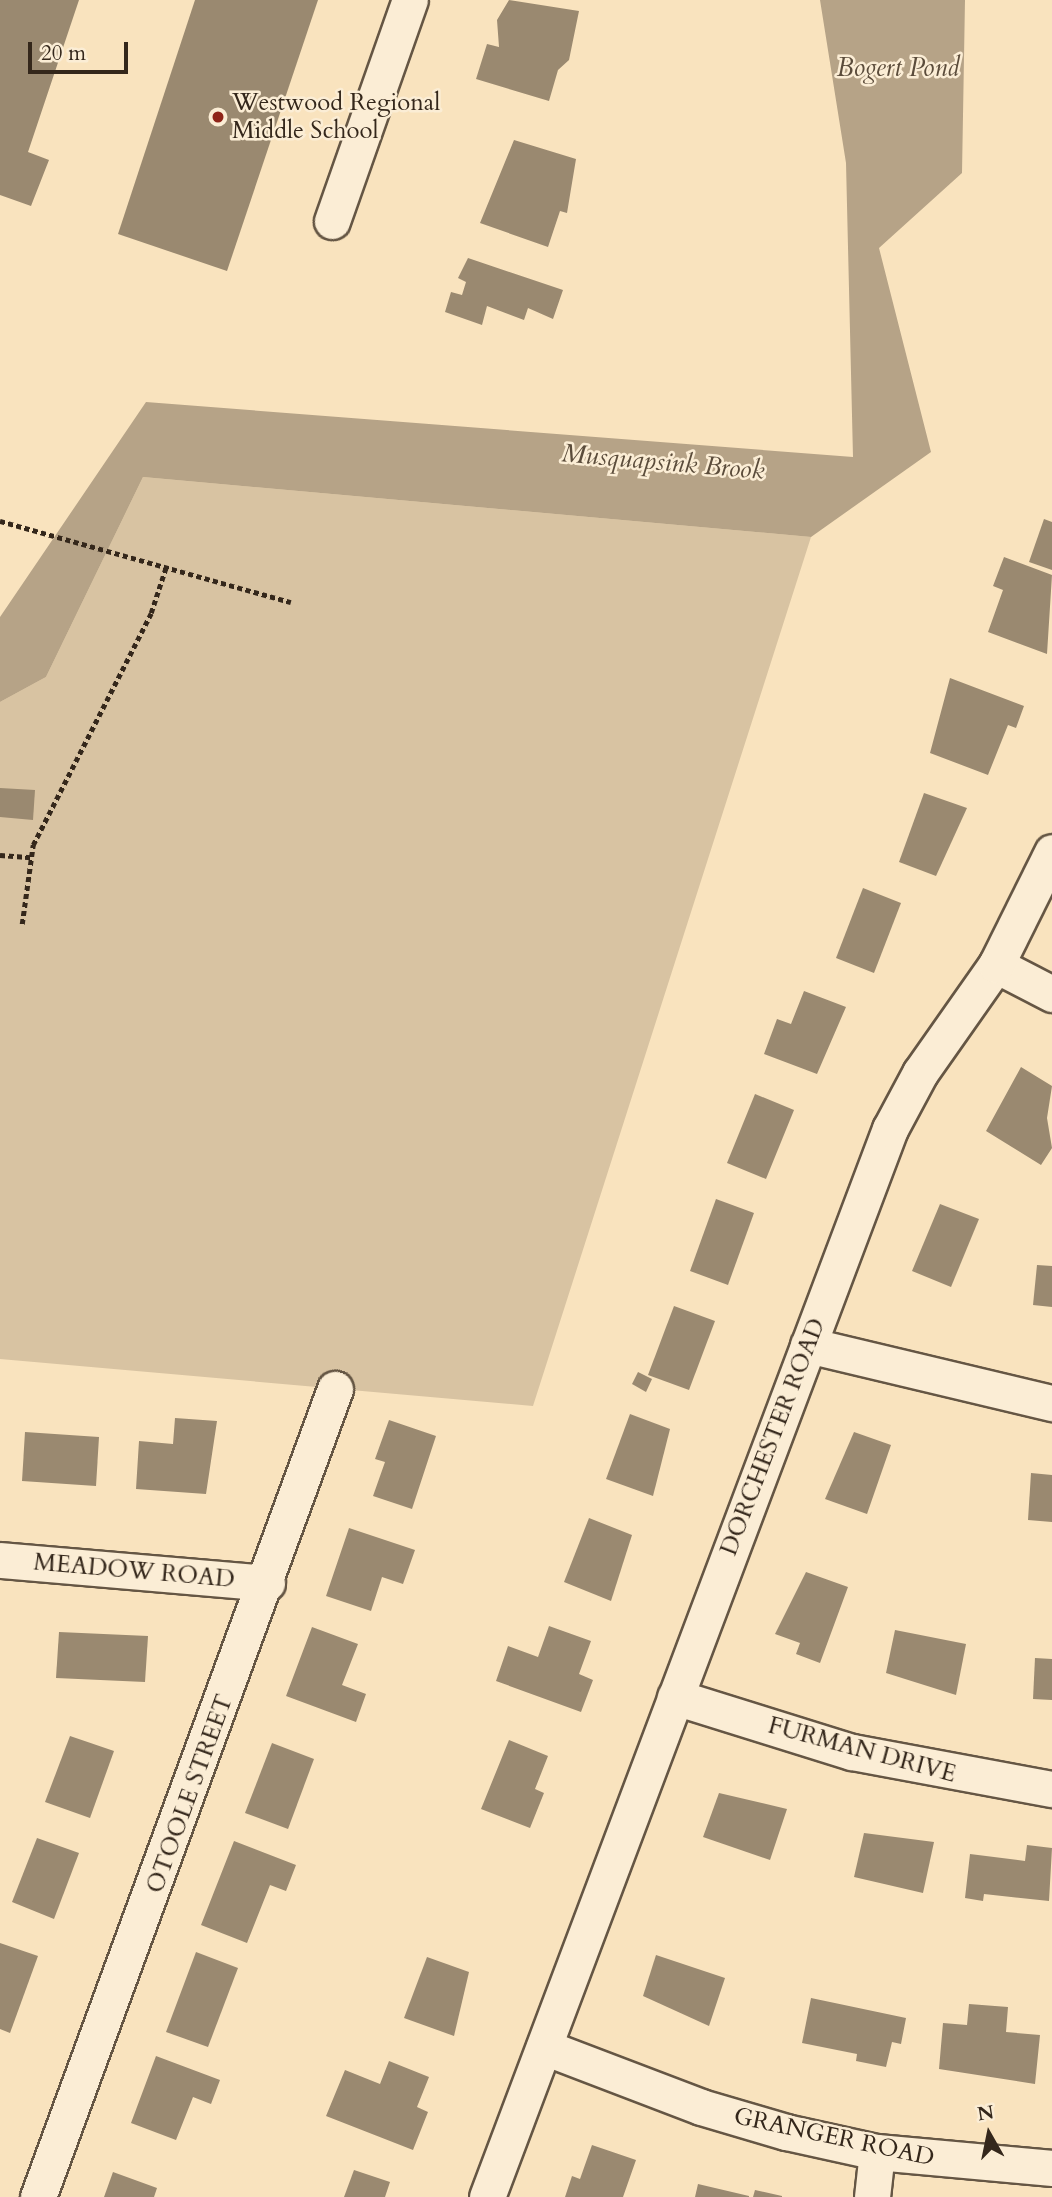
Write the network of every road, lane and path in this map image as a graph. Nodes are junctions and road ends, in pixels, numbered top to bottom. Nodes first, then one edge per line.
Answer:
1 (410, 0) edge
2 (332, 221) dead end
3 (0, 521) edge
4 (166, 567) junction
5 (291, 602) dead end
6 (1052, 852) edge
7 (0, 855) edge
8 (31, 858) junction
9 (22, 924) dead end
10 (996, 965) junction
11 (1052, 995) edge
12 (808, 1345) junction
13 (335, 1389) dead end
14 (1052, 1403) edge
15 (0, 1560) edge
16 (267, 1583) junction
17 (675, 1697) junction
18 (1052, 1789) edge
19 (544, 2047) junction
20 (877, 2152) junction
21 (1052, 2168) edge
22 (38, 2197) edge
23 (487, 2197) edge
24 (872, 2197) edge

1 - 2 street
3 - 4 path
4 - 5 path
4 - 8 path
6 - 10 street, DORCHESTER ROAD
7 - 8 path
8 - 9 path
10 - 11 street
10 - 12 street, DORCHESTER ROAD
12 - 14 street
12 - 17 street, DORCHESTER ROAD
13 - 16 street, OTOOLE STREET
15 - 16 street, MEADOW ROAD
16 - 22 street, OTOOLE STREET
17 - 18 street, FURMAN DRIVE
17 - 19 street, DORCHESTER ROAD
19 - 20 street, GRANGER ROAD
19 - 23 street, DORCHESTER ROAD
20 - 21 street, GRANGER ROAD
20 - 24 street

